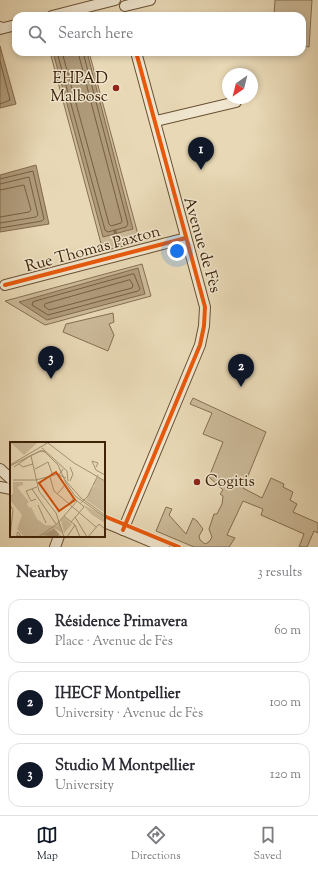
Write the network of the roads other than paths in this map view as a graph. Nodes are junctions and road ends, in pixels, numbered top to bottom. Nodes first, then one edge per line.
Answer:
1 (115, 0) edge
2 (150, 0) edge
3 (125, 7) edge
4 (68, 12) edge
5 (12, 26) edge
6 (0, 28) edge
7 (137, 56) edge
8 (228, 104) edge
9 (156, 121) junction
10 (186, 238) junction
11 (5, 285) dead end
12 (0, 469) edge
13 (10, 478) edge
14 (0, 487) edge
15 (10, 489) edge
16 (105, 522) edge
17 (122, 530) junction
18 (59, 537) edge
19 (55, 547) edge
20 (164, 547) edge

1 - 4 street
2 - 3 street
5 - 6 street
7 - 9 street, Avenue de Fès
8 - 9 street
9 - 10 street, Avenue de Fès
10 - 11 street, Rue Thomas Paxton
10 - 17 street, Avenue de Fès
12 - 13 street
14 - 15 street
16 - 17 street
17 - 20 street
18 - 19 street

